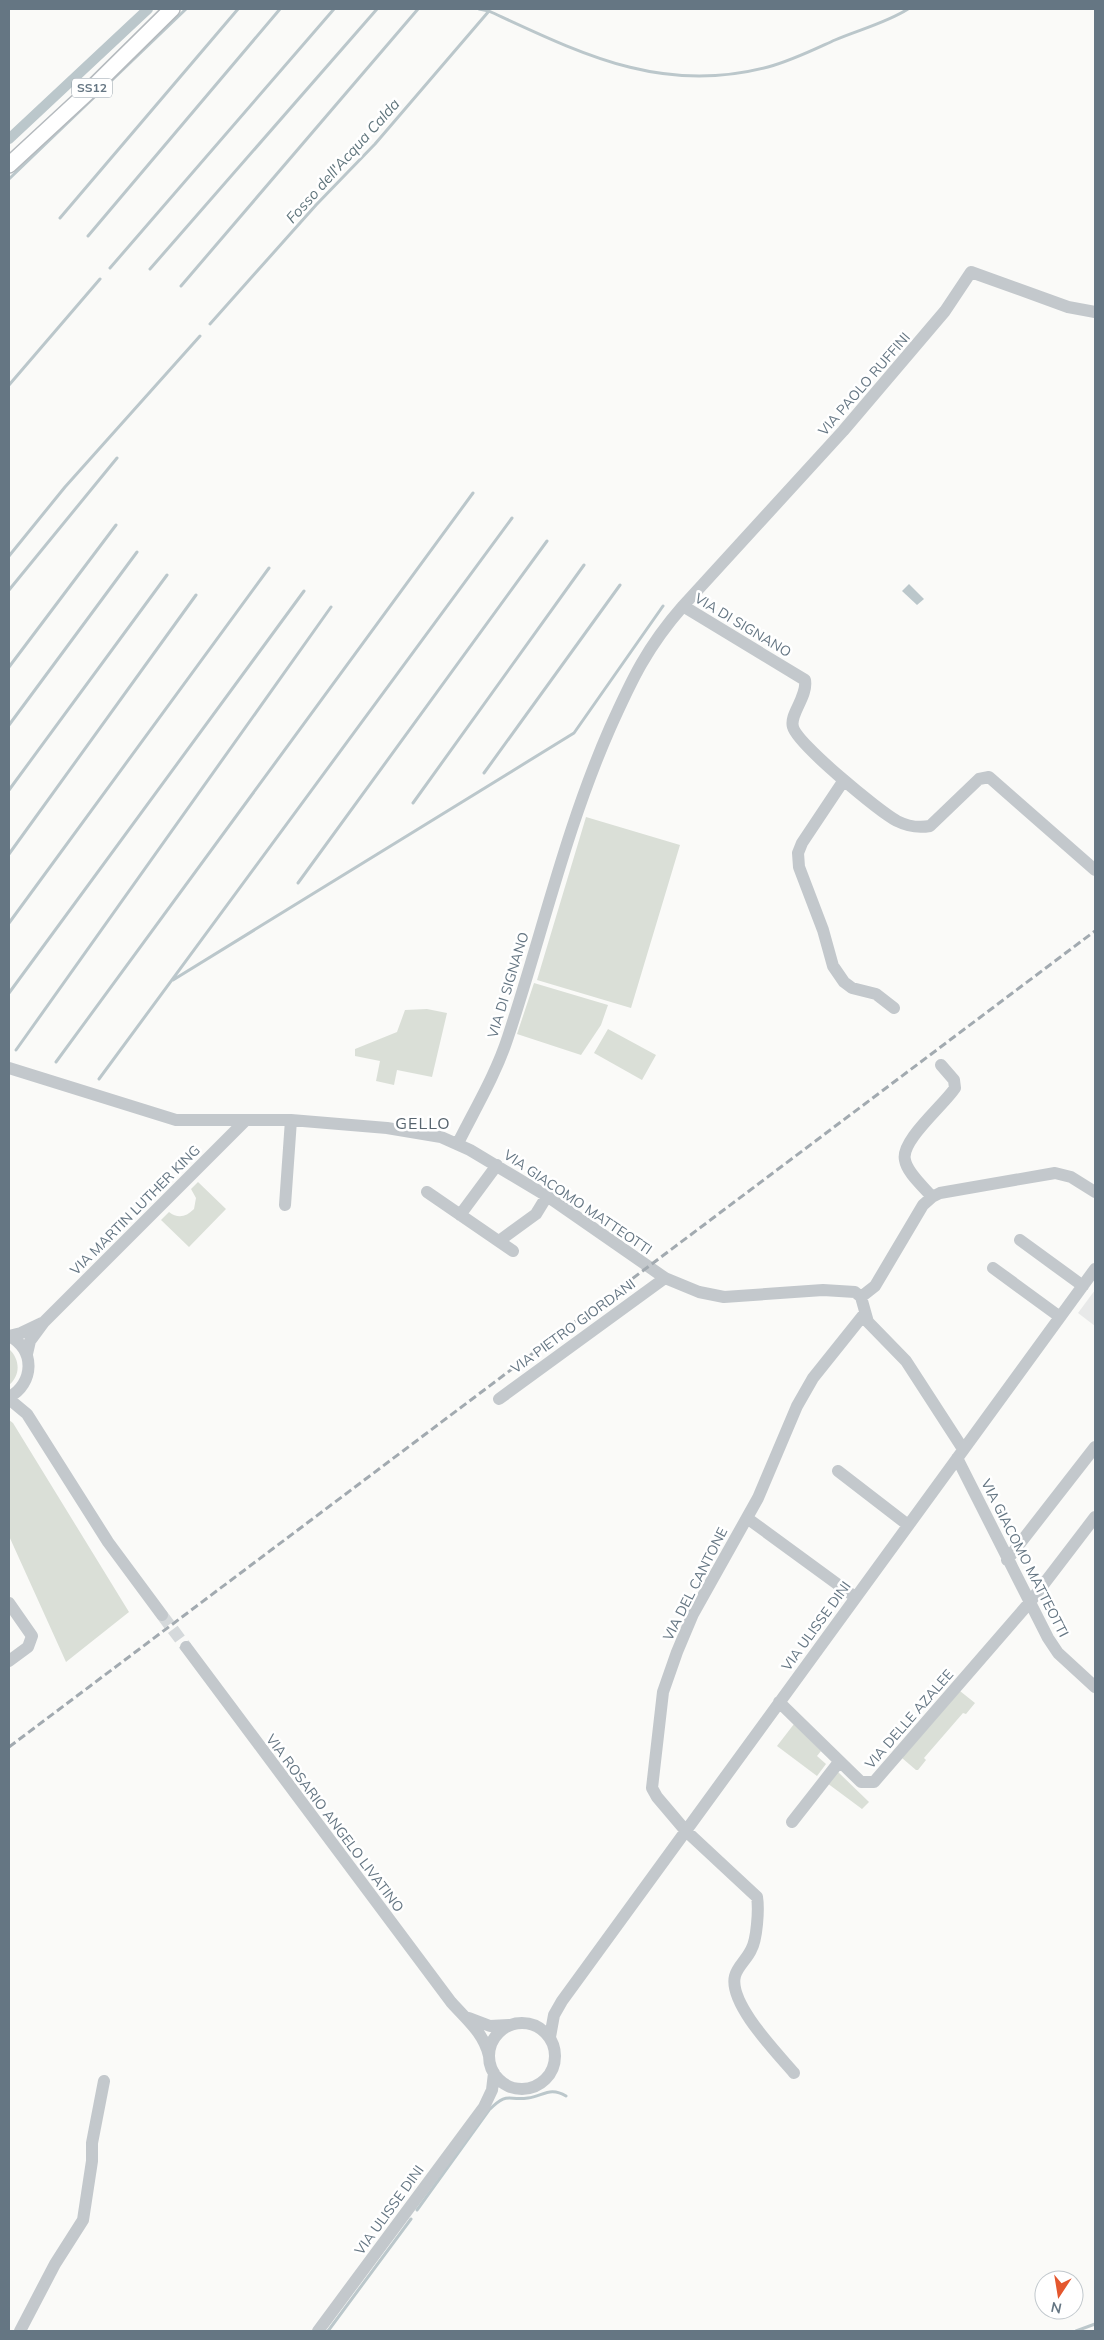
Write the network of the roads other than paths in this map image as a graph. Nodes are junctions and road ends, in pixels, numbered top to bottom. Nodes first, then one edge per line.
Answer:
1 (172, 9) edge
2 (9, 165) edge
3 (1095, 312) edge
4 (683, 606) junction
5 (844, 780) junction
6 (1095, 870) edge
7 (894, 1008) dead end
8 (941, 1065) dead end
9 (9, 1068) edge
10 (246, 1120) junction
11 (291, 1120) junction
12 (458, 1143) junction
13 (496, 1165) junction
14 (427, 1192) dead end
15 (1095, 1192) edge
16 (547, 1196) junction
17 (932, 1197) junction
18 (285, 1205) dead end
19 (460, 1215) junction
20 (1020, 1240) dead end
21 (499, 1241) junction
22 (513, 1251) dead end
23 (993, 1268) dead end
24 (1095, 1269) edge
25 (665, 1278) junction
26 (1083, 1286) junction
27 (861, 1297) junction
28 (865, 1314) junction
29 (1060, 1317) junction
30 (44, 1322) junction
31 (9, 1336) edge
32 (27, 1354) junction
33 (23, 1386) junction
34 (9, 1398) edge
35 (499, 1399) dead end
36 (27, 1414) junction
37 (1095, 1447) edge
38 (960, 1454) junction
39 (838, 1471) dead end
40 (1095, 1517) edge
41 (747, 1518) junction
42 (908, 1525) junction
43 (1007, 1560) junction
44 (855, 1597) junction
45 (1030, 1602) junction
46 (9, 1603) edge
47 (162, 1615) tunnel mouth
48 (186, 1647) tunnel mouth
49 (9, 1661) edge
50 (1095, 1687) edge
51 (779, 1702) junction
52 (839, 1762) junction
53 (792, 1822) dead end
54 (685, 1830) junction
55 (562, 2001) junction
56 (463, 2015) junction
57 (532, 2024) junction
58 (509, 2026) junction
59 (550, 2037) junction
60 (489, 2056) junction
61 (794, 2073) dead end
62 (494, 2074) junction
63 (104, 2081) dead end
64 (517, 2089) junction
65 (484, 2107) junction
66 (20, 2331) edge
67 (318, 2331) edge

1 - 2 main road, SS12
3 - 4 street, VIA PAOLO RUFFINI
4 - 5 street, VIA DI SIGNANO
4 - 12 street, VIA DI SIGNANO
5 - 6 street, VIA DI SIGNANO
5 - 7 street
8 - 17 street
9 - 10 street, VIA GIACOMO MATTEOTTI
10 - 11 street, VIA GIACOMO MATTEOTTI
10 - 30 street, VIA MARTIN LUTHER KING
11 - 12 street, VIA GIACOMO MATTEOTTI
11 - 18 street
12 - 13 street, VIA GIACOMO MATTEOTTI
13 - 16 street, VIA GIACOMO MATTEOTTI
13 - 19 street
14 - 19 street
15 - 17 street
16 - 21 street
16 - 25 street, VIA GIACOMO MATTEOTTI
17 - 27 street
19 - 21 street
20 - 26 street
21 - 22 street
23 - 29 street
24 - 26 street, VIA ULISSE DINI
25 - 27 street, VIA GIACOMO MATTEOTTI
25 - 35 street, VIA PIETRO GIORDANI
26 - 29 street, VIA ULISSE DINI
27 - 28 street, VIA GIACOMO MATTEOTTI
28 - 38 street, VIA GIACOMO MATTEOTTI
28 - 41 street, VIA DEL CANTONE
29 - 38 street, VIA ULISSE DINI
30 - 31 street
30 - 32 street
31 - 32 street
32 - 33 street
33 - 34 street
33 - 36 street
34 - 36 street
36 - 47 street
37 - 43 street
38 - 42 street, VIA ULISSE DINI
38 - 43 street, VIA GIACOMO MATTEOTTI
39 - 42 street
40 - 45 street, VIA DELLE AZALEE
41 - 44 street
41 - 54 street, VIA DEL CANTONE
42 - 44 street, VIA ULISSE DINI
43 - 45 street, VIA GIACOMO MATTEOTTI
44 - 51 street, VIA ULISSE DINI
45 - 50 street, VIA GIACOMO MATTEOTTI
45 - 52 street, VIA DELLE AZALEE
46 - 49 street
48 - 56 street, VIA ROSARIO ANGELO LIVATINO
51 - 52 street, VIA DELLE AZALEE
51 - 54 street, VIA ULISSE DINI
52 - 53 street
54 - 55 street, VIA ULISSE DINI
54 - 61 street, VIA DEL CANTONE
55 - 57 street
55 - 59 street
56 - 58 street
56 - 60 street, VIA ROSARIO ANGELO LIVATINO
57 - 58 street
57 - 59 street
58 - 60 street
59 - 64 street
60 - 62 street
62 - 64 street
62 - 65 street
63 - 66 street
64 - 65 street
65 - 67 street, VIA ULISSE DINI

